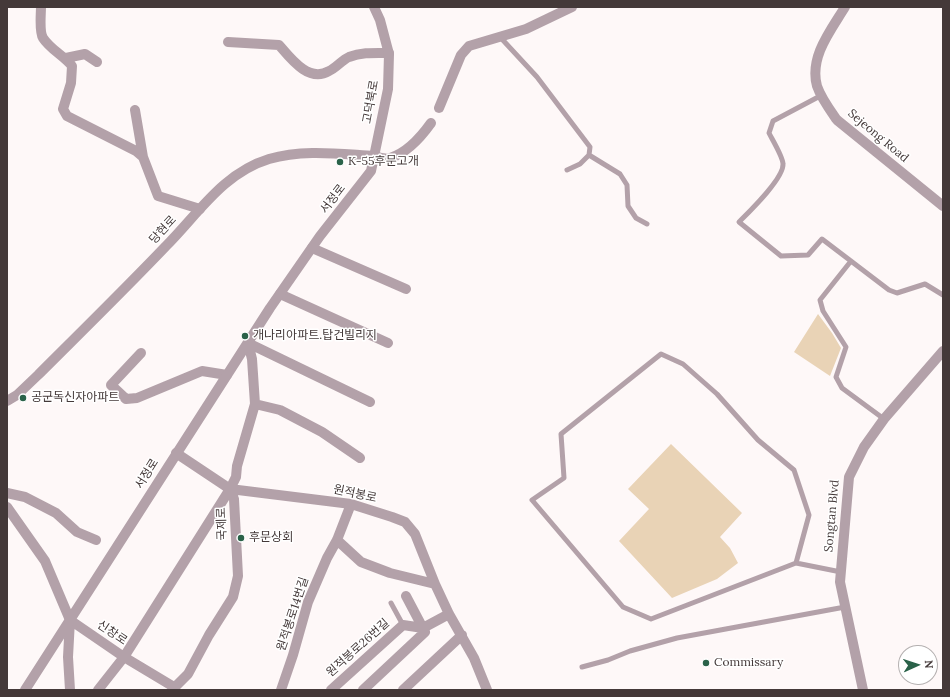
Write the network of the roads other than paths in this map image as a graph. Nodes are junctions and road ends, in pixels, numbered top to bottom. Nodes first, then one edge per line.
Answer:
1 (41, 7) edge
2 (374, 7) edge
3 (572, 7) edge
4 (845, 7) edge
5 (500, 36) junction
6 (228, 42) dead end
7 (389, 53) junction
8 (66, 58) junction
9 (97, 62) dead end
10 (822, 95) junction
11 (439, 108) dead end
12 (135, 110) dead end
13 (431, 123) dead end
14 (590, 155) junction
15 (374, 156) junction
16 (143, 157) junction
17 (567, 170) dead end
18 (943, 206) edge
19 (200, 209) junction
20 (647, 224) dead end
21 (312, 248) junction
22 (851, 261) junction
23 (406, 289) dead end
24 (280, 294) junction
25 (943, 295) edge
26 (248, 343) junction
27 (388, 343) dead end
28 (943, 351) edge
29 (141, 353) dead end
30 (226, 375) junction
31 (7, 401) edge
32 (370, 402) dead end
33 (255, 404) junction
34 (884, 419) junction
35 (176, 453) junction
36 (360, 458) dead end
37 (230, 489) junction
38 (7, 492) edge
39 (351, 504) junction
40 (7, 507) edge
41 (96, 540) dead end
42 (337, 540) junction
43 (796, 563) junction
44 (841, 572) junction
45 (435, 584) junction
46 (406, 596) dead end
47 (391, 603) dead end
48 (845, 607) junction
49 (449, 614) junction
50 (70, 620) junction
51 (403, 625) junction
52 (423, 628) junction
53 (462, 635) junction
54 (124, 657) junction
55 (582, 668) dead end
56 (173, 689) edge
57 (25, 690) edge
58 (70, 690) edge
59 (98, 690) edge
60 (281, 690) edge
61 (331, 690) edge
62 (363, 690) edge
63 (403, 690) edge
64 (487, 690) edge
65 (863, 690) edge

1 - 8 street
2 - 7 street, 고덕북로
3 - 5 street
4 - 10 street, Sejeong Road
5 - 11 street
5 - 14 lane
6 - 7 street
7 - 15 street, 고덕북로
8 - 9 street
8 - 16 street
10 - 18 street, Sejeong Road
10 - 22 lane
12 - 16 street
13 - 15 street, 당현로
14 - 17 lane
14 - 20 lane
15 - 19 street, 당현로
15 - 21 street, 서정로
16 - 19 street
19 - 31 street, 당현로
21 - 23 street
21 - 24 street, 서정로
22 - 25 lane
22 - 34 lane
24 - 26 street, 서정로
24 - 27 street
26 - 30 street, 서정로
26 - 32 street
26 - 33 street
28 - 34 street, Songtan Blvd
29 - 30 street
30 - 35 street, 서정로
33 - 36 street
33 - 37 street
34 - 44 street, Songtan Blvd
35 - 37 street, 원적봉로
35 - 50 street, 서정로
37 - 39 street, 원적봉로
37 - 54 street
37 - 56 street, 국제로
38 - 41 street
39 - 42 street, 원적봉로14번길
39 - 45 street, 원적봉로
40 - 50 street
42 - 45 street
42 - 60 street, 원적봉로14번길
43 - 43 lane
43 - 44 lane
44 - 48 street, Songtan Blvd
45 - 49 street, 원적봉로
46 - 52 street
47 - 51 lane, 원적봉로26번길
48 - 55 lane
48 - 65 street, Songtan Blvd
49 - 52 street
49 - 53 street, 원적봉로
50 - 54 street, 신창로
50 - 57 street, 서정로
50 - 58 street
51 - 52 street, 원적봉로26번길
51 - 61 street, 원적봉로26번길
52 - 62 street
53 - 63 street
53 - 64 street, 원적봉로
54 - 56 street
54 - 59 street, 신창로

